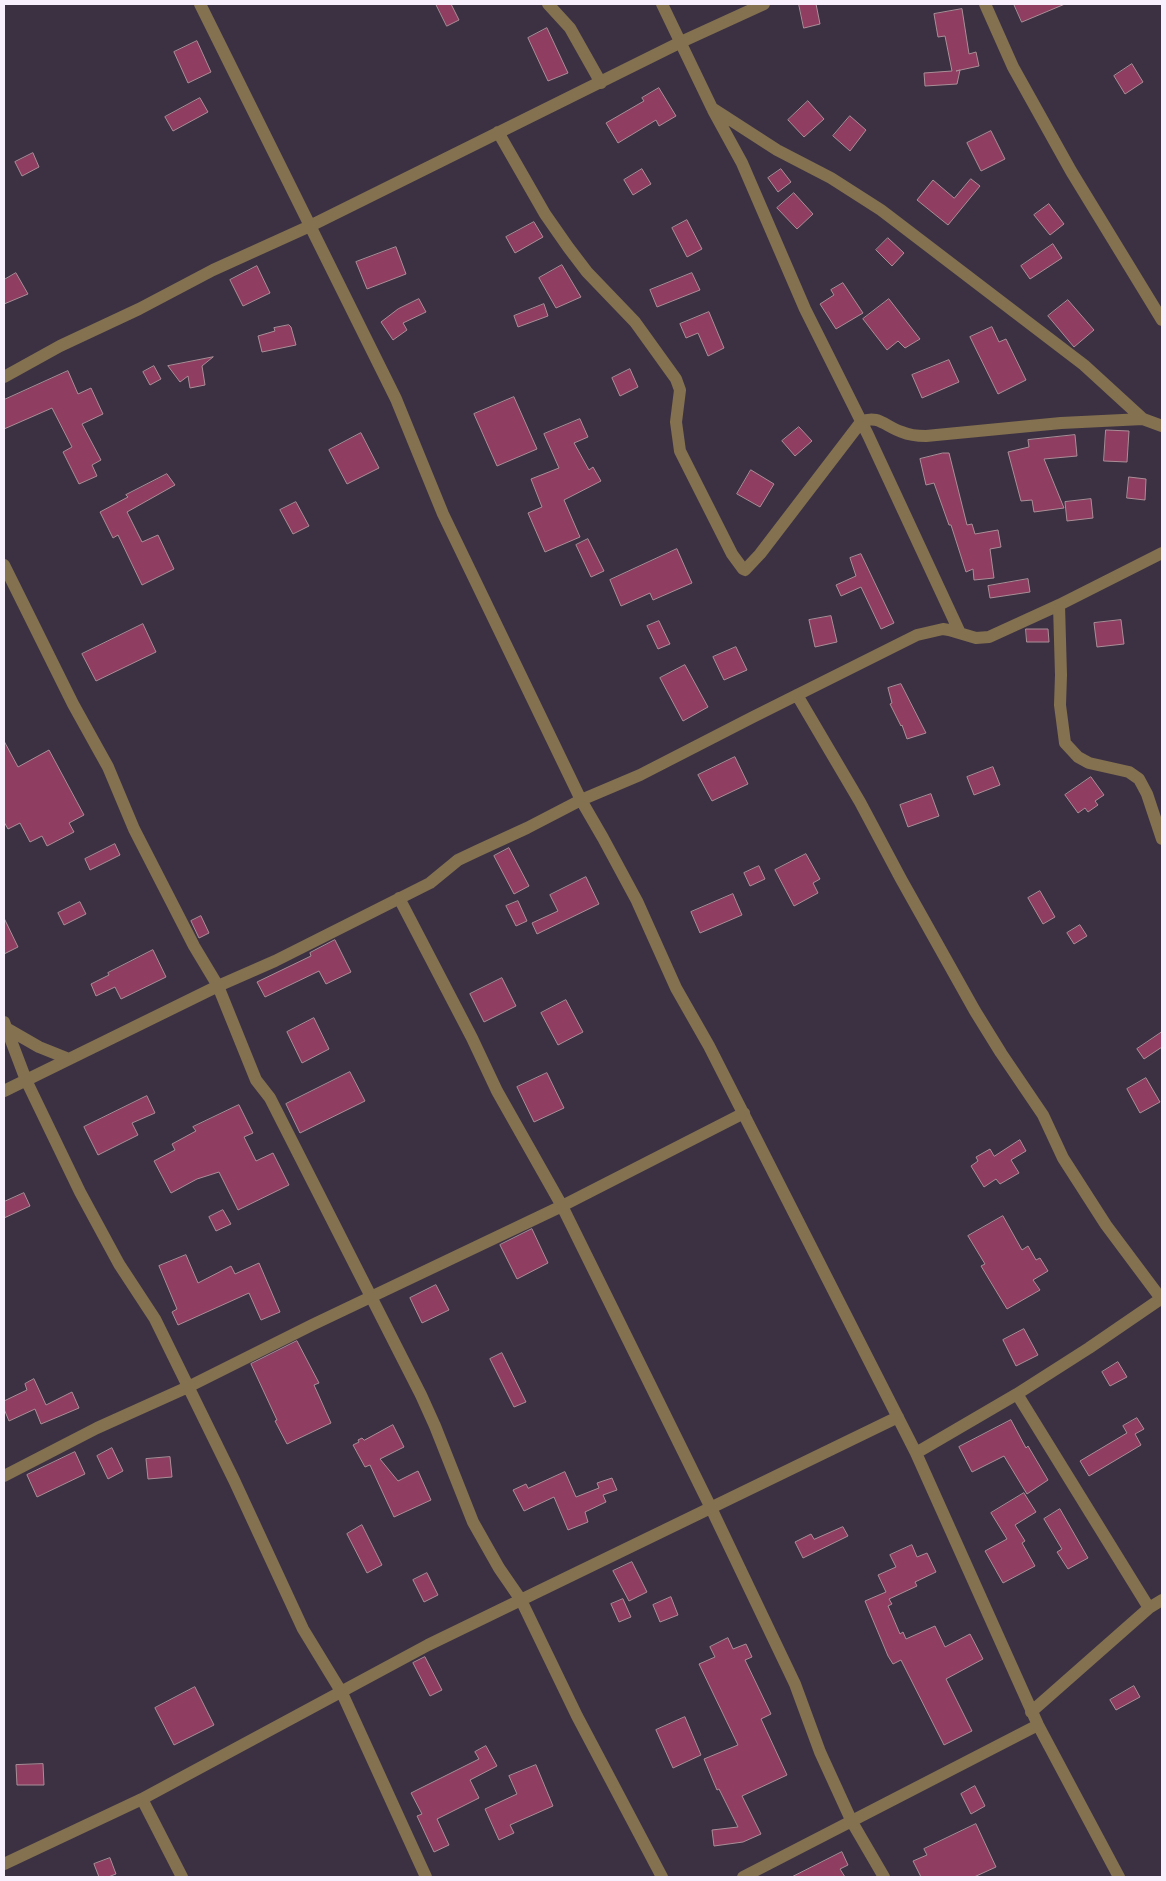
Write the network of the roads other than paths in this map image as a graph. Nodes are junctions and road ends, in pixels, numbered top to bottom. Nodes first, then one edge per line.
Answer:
1 (200, 4) edge
2 (548, 4) edge
3 (662, 4) edge
4 (764, 4) edge
5 (985, 4) edge
6 (681, 42) junction
7 (601, 83) junction
8 (712, 108) junction
9 (498, 132) junction
10 (310, 226) junction
11 (1162, 320) edge
12 (4, 377) edge
13 (1143, 418) junction
14 (861, 422) junction
15 (1162, 426) edge
16 (1162, 553) edge
17 (4, 565) edge
18 (1060, 606) junction
19 (960, 633) junction
20 (797, 695) junction
21 (581, 800) junction
22 (1162, 839) edge
23 (399, 898) junction
24 (218, 986) junction
25 (5, 1025) edge
26 (68, 1059) junction
27 (26, 1080) junction
28 (4, 1091) edge
29 (744, 1113) junction
30 (562, 1206) junction
31 (372, 1297) junction
32 (1162, 1299) edge
33 (188, 1387) junction
34 (1017, 1394) junction
35 (898, 1417) junction
36 (916, 1452) junction
37 (4, 1476) edge
38 (711, 1508) junction
39 (521, 1600) junction
40 (1162, 1600) edge
41 (1149, 1608) junction
42 (342, 1693) junction
43 (1032, 1712) junction
44 (1038, 1725) junction
45 (142, 1799) junction
46 (852, 1822) junction
47 (4, 1864) edge
48 (182, 1877) edge
49 (426, 1877) edge
50 (662, 1877) edge
51 (743, 1877) edge
52 (884, 1877) edge
53 (1119, 1877) edge

1 - 10 street
2 - 7 street
3 - 6 street
4 - 6 street
5 - 11 street
6 - 7 street
6 - 8 street
7 - 9 street
8 - 13 street
8 - 14 street
9 - 10 street
9 - 14 street
10 - 12 street
10 - 21 street
13 - 14 street
13 - 15 street
14 - 19 street
16 - 18 street
17 - 24 street
18 - 19 street
18 - 22 street
19 - 20 street
20 - 21 street
20 - 32 street
21 - 23 street
21 - 29 street
23 - 24 street
23 - 30 street
24 - 26 street
24 - 31 street
25 - 26 street
25 - 27 street
26 - 27 street
27 - 28 street
27 - 33 street
29 - 30 street
29 - 35 street
30 - 31 street
30 - 38 street
31 - 33 street
31 - 39 street
32 - 34 street
33 - 37 street
33 - 42 street
34 - 36 street
34 - 41 street
35 - 36 street
35 - 38 street
36 - 43 street
38 - 39 street
38 - 46 street
39 - 42 street
39 - 50 street
40 - 41 street
41 - 43 street
42 - 45 street
42 - 49 street
43 - 44 street
44 - 46 street
44 - 53 street
45 - 47 street
45 - 48 street
46 - 51 street
46 - 52 street

